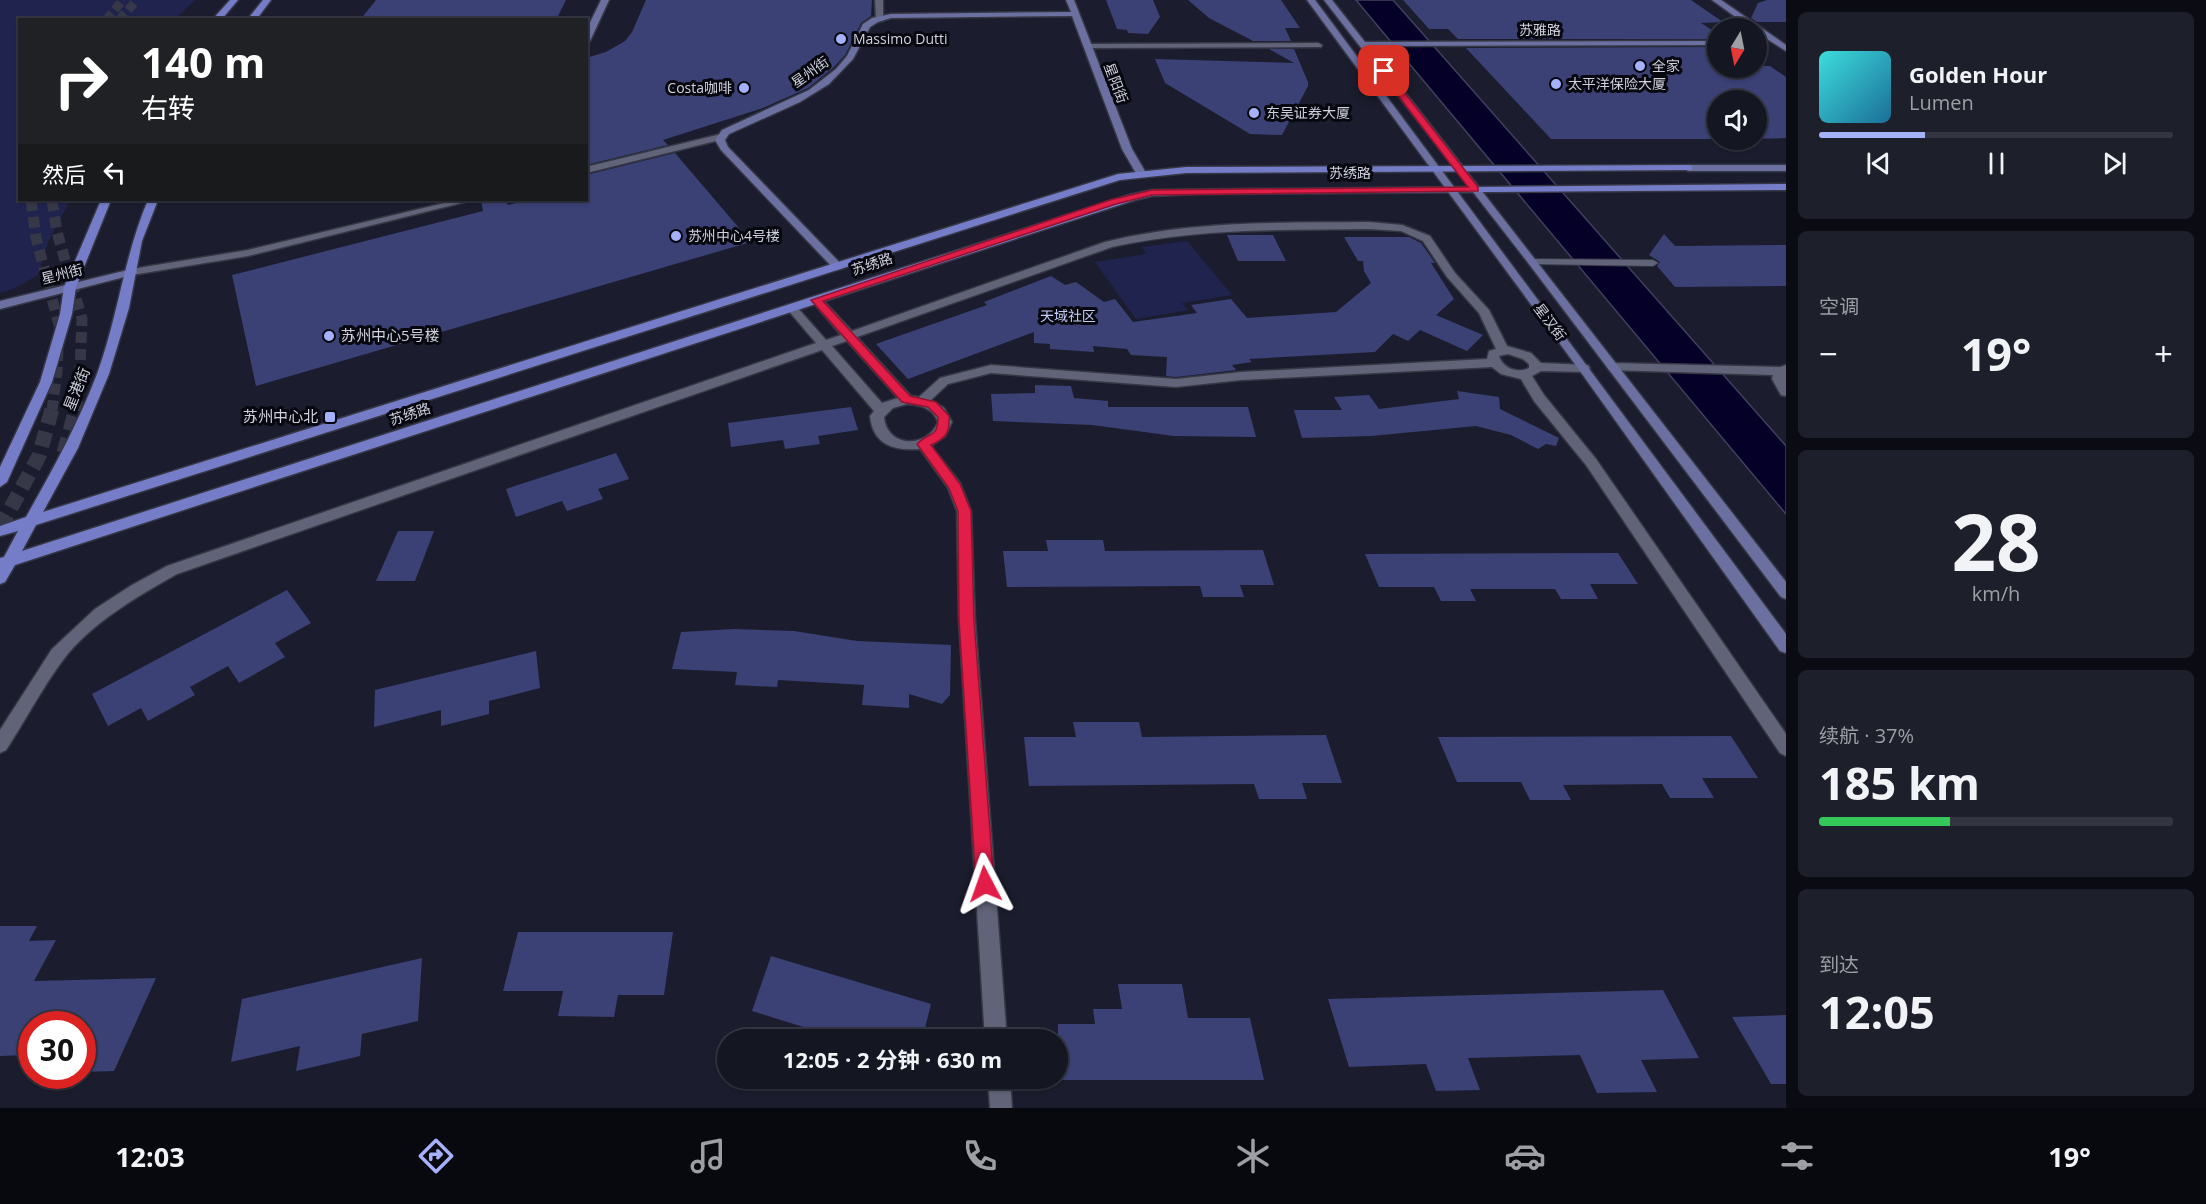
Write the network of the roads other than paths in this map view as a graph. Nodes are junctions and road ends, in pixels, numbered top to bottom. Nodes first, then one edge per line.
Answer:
1 (234, 0) edge
2 (267, 0) edge
3 (605, 0) edge
4 (879, 0) edge
5 (1070, 0) edge
6 (1311, 0) edge
7 (1328, 0) edge
8 (1716, 0) edge
9 (1076, 14) junction
10 (218, 18) edge
11 (253, 18) edge
12 (880, 18) junction
13 (588, 37) edge
14 (1707, 43) edge
15 (1782, 43) edge
16 (1363, 44) junction
17 (1318, 45) dead end
18 (1088, 46) junction
19 (1786, 49) edge
20 (721, 137) junction
21 (1688, 168) joint
22 (1786, 168) edge
23 (588, 170) edge
24 (1437, 170) junction
25 (1460, 170) junction
26 (1141, 173) junction
27 (1786, 187) edge
28 (1452, 189) junction
29 (1475, 189) junction
30 (106, 201) edge
31 (153, 201) edge
32 (464, 201) edge
33 (1533, 262) junction
34 (1653, 263) dead end
35 (838, 267) junction
36 (132, 272) junction
37 (70, 287) junction
38 (817, 300) junction
39 (0, 305) edge
40 (792, 308) junction
41 (849, 336) junction
42 (824, 345) junction
43 (1502, 350) junction
44 (1494, 363) junction
45 (1613, 367) junction
46 (1584, 368) junction
47 (1784, 370) edge
48 (1530, 371) junction
49 (1786, 392) edge
50 (907, 400) junction
51 (922, 401) junction
52 (881, 410) junction
53 (923, 444) junction
54 (0, 482) edge
55 (35, 519) junction
56 (0, 531) edge
57 (5, 563) edge
58 (0, 578) edge
59 (1786, 593) edge
60 (1786, 646) edge
61 (0, 745) edge
62 (1786, 748) edge
63 (995, 1029) edge
64 (1000, 1089) edge
65 (1001, 1108) edge

1 - 10 main road
2 - 11 main road
3 - 13 street
4 - 12 street
5 - 9 street, 星阳街
6 - 24 street, 星汉街
7 - 16 street, 星汉街
8 - 15 street
9 - 12 street
9 - 18 street, 星阳街
12 - 20 street, 星州街
14 - 16 street, 苏雅路
15 - 19 street
16 - 25 street, 星汉街
17 - 18 street
18 - 26 street, 星阳街
20 - 23 street
20 - 35 street
21 - 22 street, 苏绣路
21 - 25 main road, 苏绣路
24 - 25 main road, 苏绣路
24 - 26 main road, 苏绣路
24 - 28 street, 星汉街
25 - 29 street, 星汉街
26 - 35 main road, 苏绣路
27 - 29 main road, 苏绣路
28 - 29 main road, 苏绣路
28 - 38 main road, 苏绣路
28 - 46 street, 星汉街
29 - 33 street, 星汉街
30 - 37 main road
31 - 36 main road, 星港街
32 - 36 street
33 - 34 lane
33 - 45 street, 星汉街
35 - 55 main road, 苏绣路
36 - 37 street, 星州街
36 - 55 main road, 星港街
37 - 39 street, 星州街
37 - 54 main road
38 - 40 main road, 苏绣路
38 - 41 street
40 - 42 street
40 - 57 main road, 苏绣路
41 - 42 street
41 - 43 street
41 - 50 street
42 - 52 street
42 - 61 street
43 - 44 street
43 - 48 street
44 - 48 street
44 - 51 street
45 - 47 street
45 - 59 street, 星汉街
46 - 48 street
46 - 60 street, 星汉街
47 - 49 street
48 - 62 street
50 - 51 street
50 - 52 street
51 - 53 street
52 - 53 street
53 - 63 street
55 - 56 main road, 苏绣路
55 - 57 main road, 星港街
57 - 58 main road, 星港街
64 - 65 street

